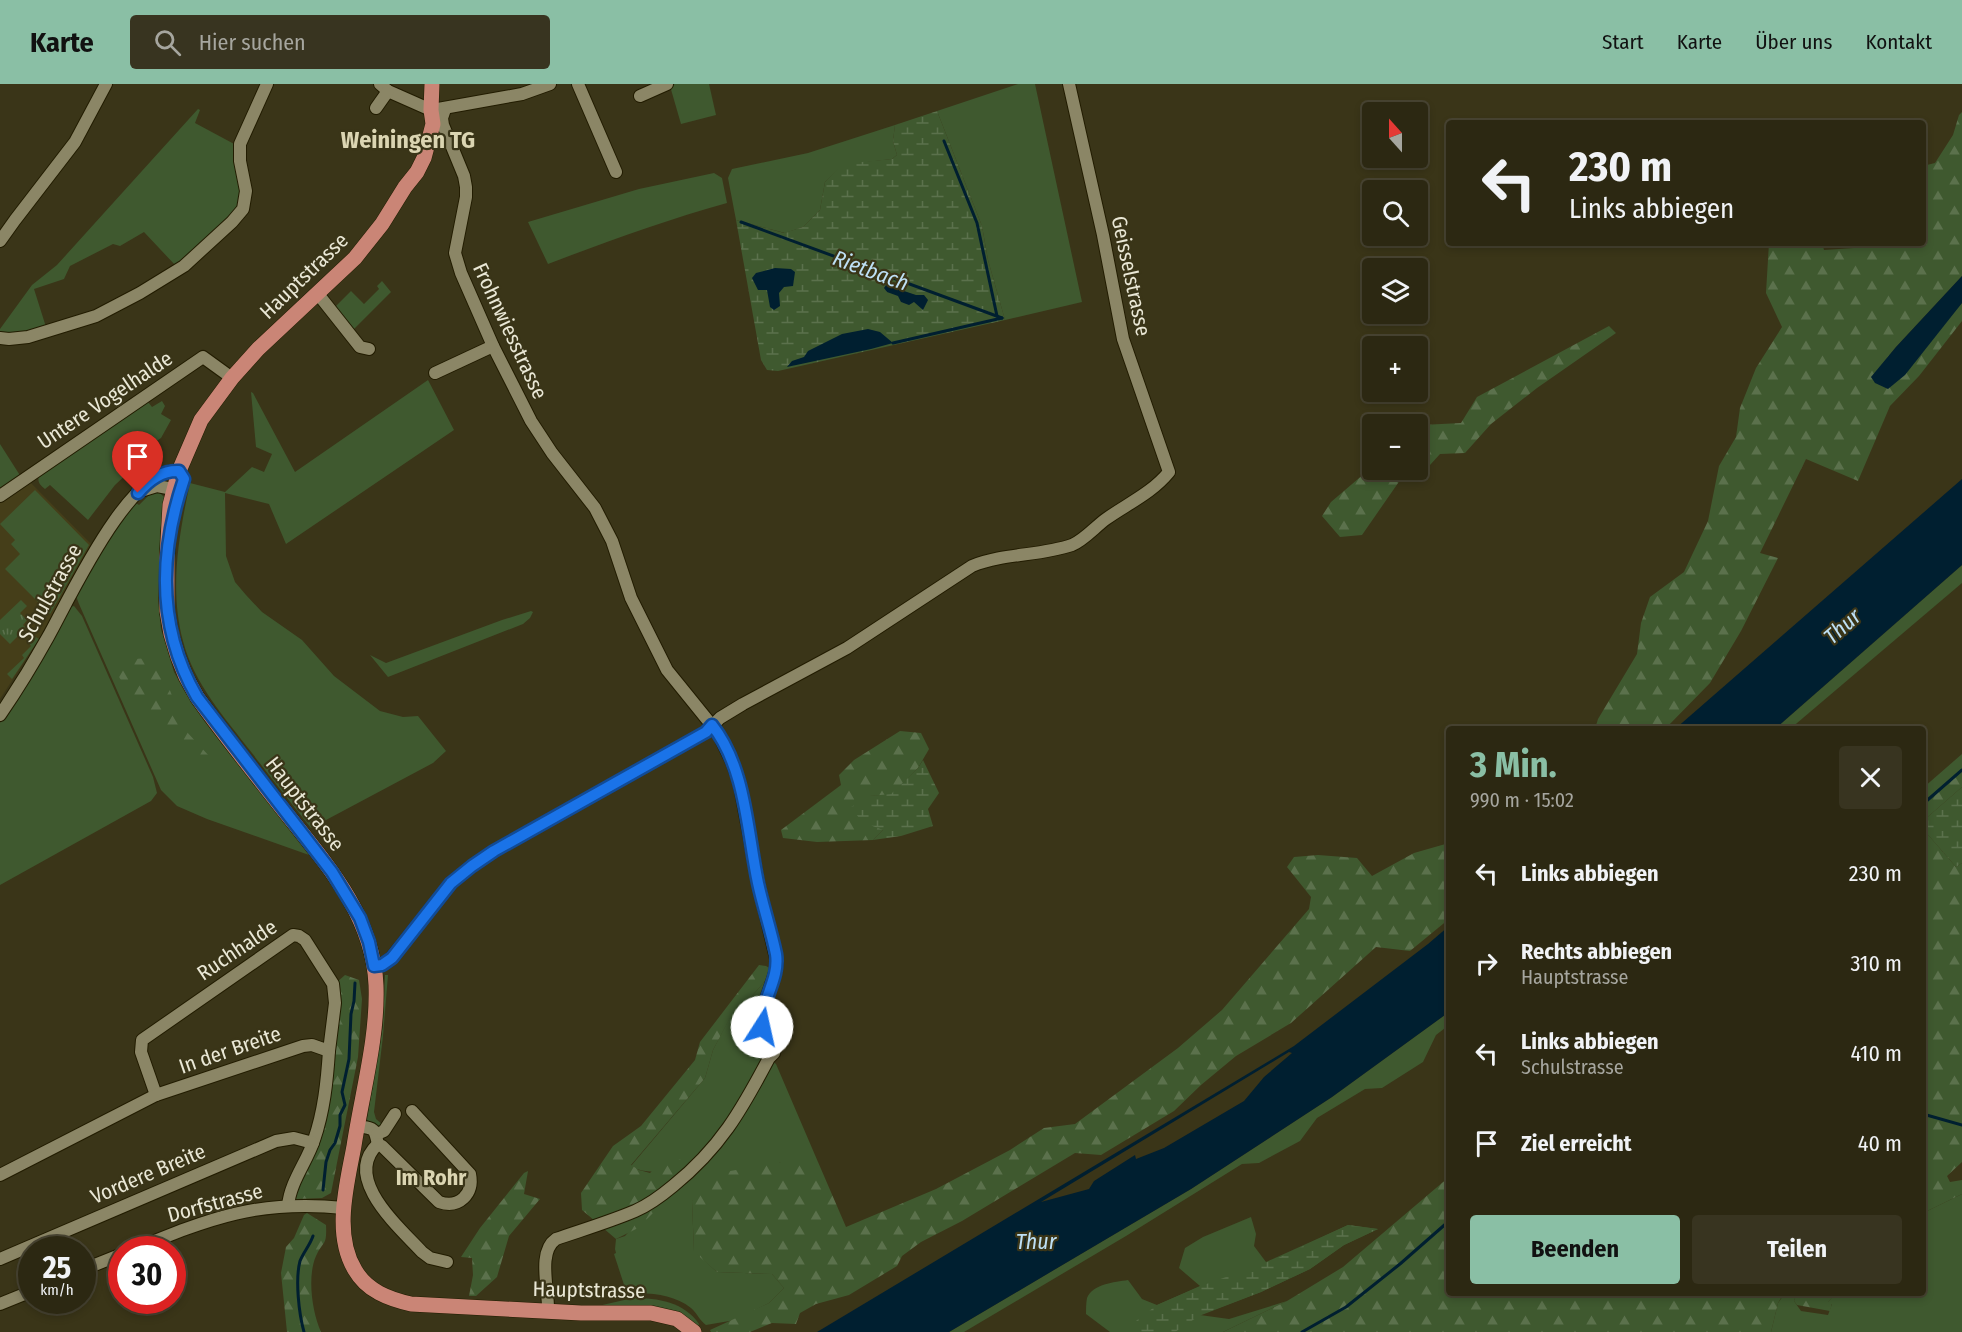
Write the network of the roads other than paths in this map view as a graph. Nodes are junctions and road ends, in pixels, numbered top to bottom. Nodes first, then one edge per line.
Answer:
1 (106, 84) edge
2 (267, 84) edge
3 (432, 84) edge
4 (550, 84) edge
5 (578, 84) edge
6 (667, 84) edge
7 (1069, 84) edge
8 (384, 88) edge
9 (640, 96) dead end
10 (376, 108) dead end
11 (439, 112) junction
12 (616, 171) dead end
13 (0, 241) edge
14 (318, 294) junction
15 (0, 338) edge
16 (494, 346) junction
17 (369, 349) dead end
18 (435, 373) dead end
19 (228, 383) junction
20 (180, 481) junction
21 (138, 493) junction
22 (0, 496) edge
23 (0, 716) edge
24 (712, 725) junction
25 (374, 966) junction
26 (329, 1051) junction
27 (156, 1095) junction
28 (412, 1111) dead end
29 (395, 1114) dead end
30 (357, 1126) junction
31 (378, 1139) junction
32 (314, 1143) junction
33 (0, 1175) edge
34 (288, 1206) junction
35 (344, 1208) junction
36 (170, 1236) edge
37 (0, 1259) edge
38 (447, 1262) dead end
39 (18, 1297) edge
40 (0, 1304) edge
41 (548, 1311) junction
42 (693, 1330) edge

1 - 13 street
2 - 15 street
3 - 11 main road, Hauptstrasse
4 - 11 street
5 - 12 street
6 - 9 street
7 - 24 street, Geisselstrasse
8 - 10 street
8 - 11 street
11 - 14 main road, Hauptstrasse
11 - 16 street, Frohnwiesstrasse
14 - 17 street
14 - 19 main road, Hauptstrasse
16 - 18 street
16 - 24 street, Frohnwiesstrasse
19 - 20 main road, Hauptstrasse
19 - 22 street, Untere Vogelhalde
20 - 21 street
20 - 21 street, Schulstrasse
20 - 25 main road, Hauptstrasse
21 - 23 street, Schulstrasse
24 - 25 street
24 - 41 street, Frohnwiesstrasse
25 - 30 main road, Hauptstrasse
26 - 27 street, In der Breite
26 - 27 street, Ruchhalde
26 - 32 street
27 - 33 street, In der Breite
28 - 31 street
29 - 31 street
30 - 31 street
30 - 35 main road, Hauptstrasse
31 - 38 street
32 - 34 street
32 - 37 street, Vordere Breite
34 - 35 street, Dorfstrasse
34 - 36 street, Dorfstrasse
35 - 41 main road, Hauptstrasse
39 - 40 street
41 - 42 main road, Hauptstrasse

